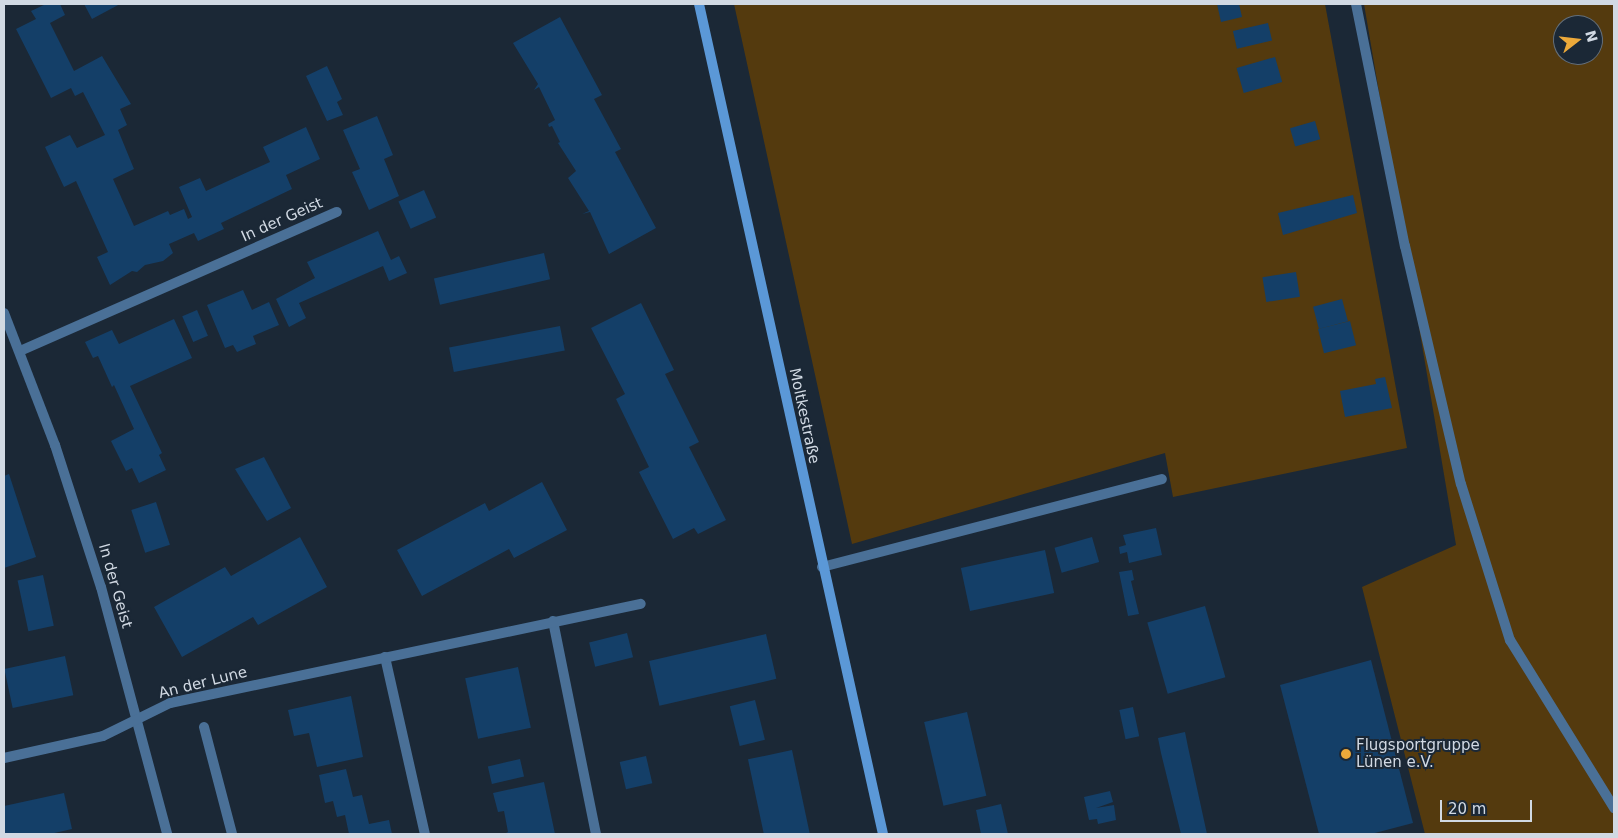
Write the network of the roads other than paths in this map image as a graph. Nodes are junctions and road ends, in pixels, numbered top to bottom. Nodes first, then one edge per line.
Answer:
1 (699, 4) edge
2 (1356, 4) edge
3 (337, 212) dead end
4 (4, 313) edge
5 (20, 351) junction
6 (1162, 479) dead end
7 (822, 568) junction
8 (641, 604) dead end
9 (553, 621) junction
10 (385, 657) junction
11 (135, 720) junction
12 (204, 727) dead end
13 (4, 758) edge
14 (1614, 808) edge
15 (167, 834) edge
16 (232, 834) edge
17 (424, 834) edge
18 (596, 834) edge
19 (883, 834) edge

1 - 7 street, Moltkestraße
2 - 14 street
3 - 5 street, In der Geist
4 - 5 street, In der Geist
5 - 11 street, In der Geist
6 - 7 street
7 - 19 street, Moltkestraße
8 - 9 street, An der Lune
9 - 10 street, An der Lune
9 - 18 street
10 - 11 street, An der Lune
10 - 17 street
11 - 13 street, An der Lune
11 - 15 street, In der Geist
12 - 16 street

